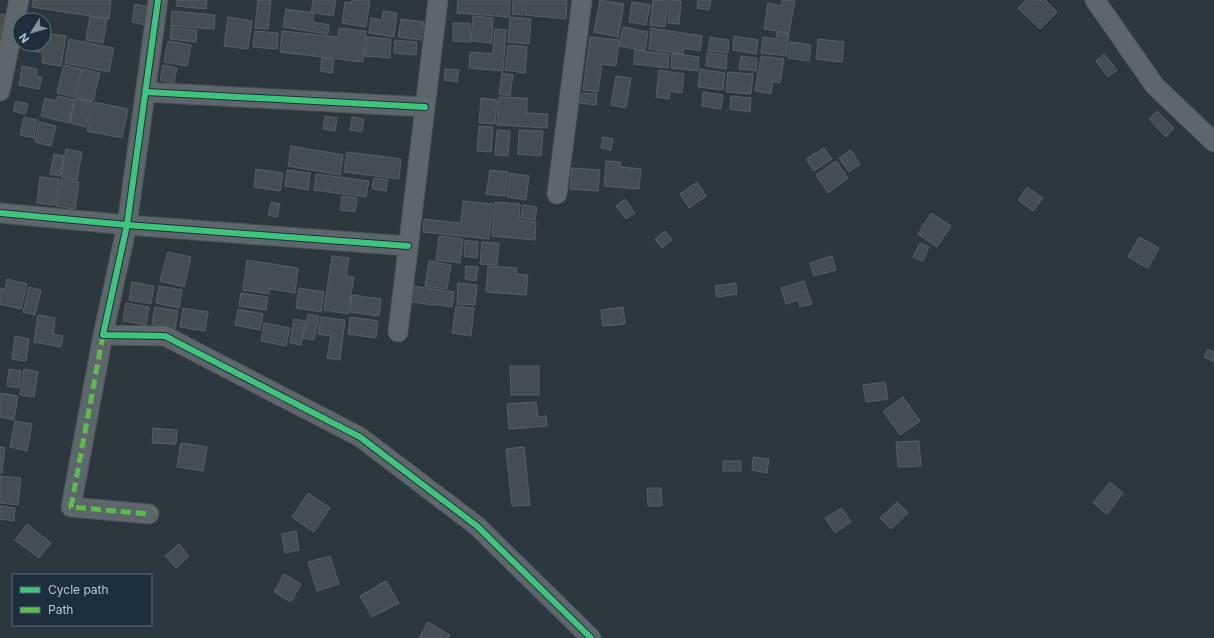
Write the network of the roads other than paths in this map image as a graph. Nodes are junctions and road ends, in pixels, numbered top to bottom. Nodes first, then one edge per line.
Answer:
1 (19, 0) edge
2 (158, 0) edge
3 (438, 0) edge
4 (582, 0) edge
5 (1095, 0) edge
6 (1, 80) edge
7 (146, 92) junction
8 (425, 107) junction
9 (1214, 142) edge
10 (557, 194) dead end
11 (0, 213) edge
12 (127, 225) junction
13 (408, 246) junction
14 (398, 332) dead end
15 (103, 335) junction
16 (149, 514) dead end
17 (592, 638) edge

1 - 6 street
2 - 7 street
3 - 8 street
4 - 10 street
5 - 9 street
7 - 8 street
7 - 12 street
8 - 13 street
11 - 12 street
12 - 13 street
12 - 15 street
13 - 14 street
15 - 16 street
15 - 17 street

